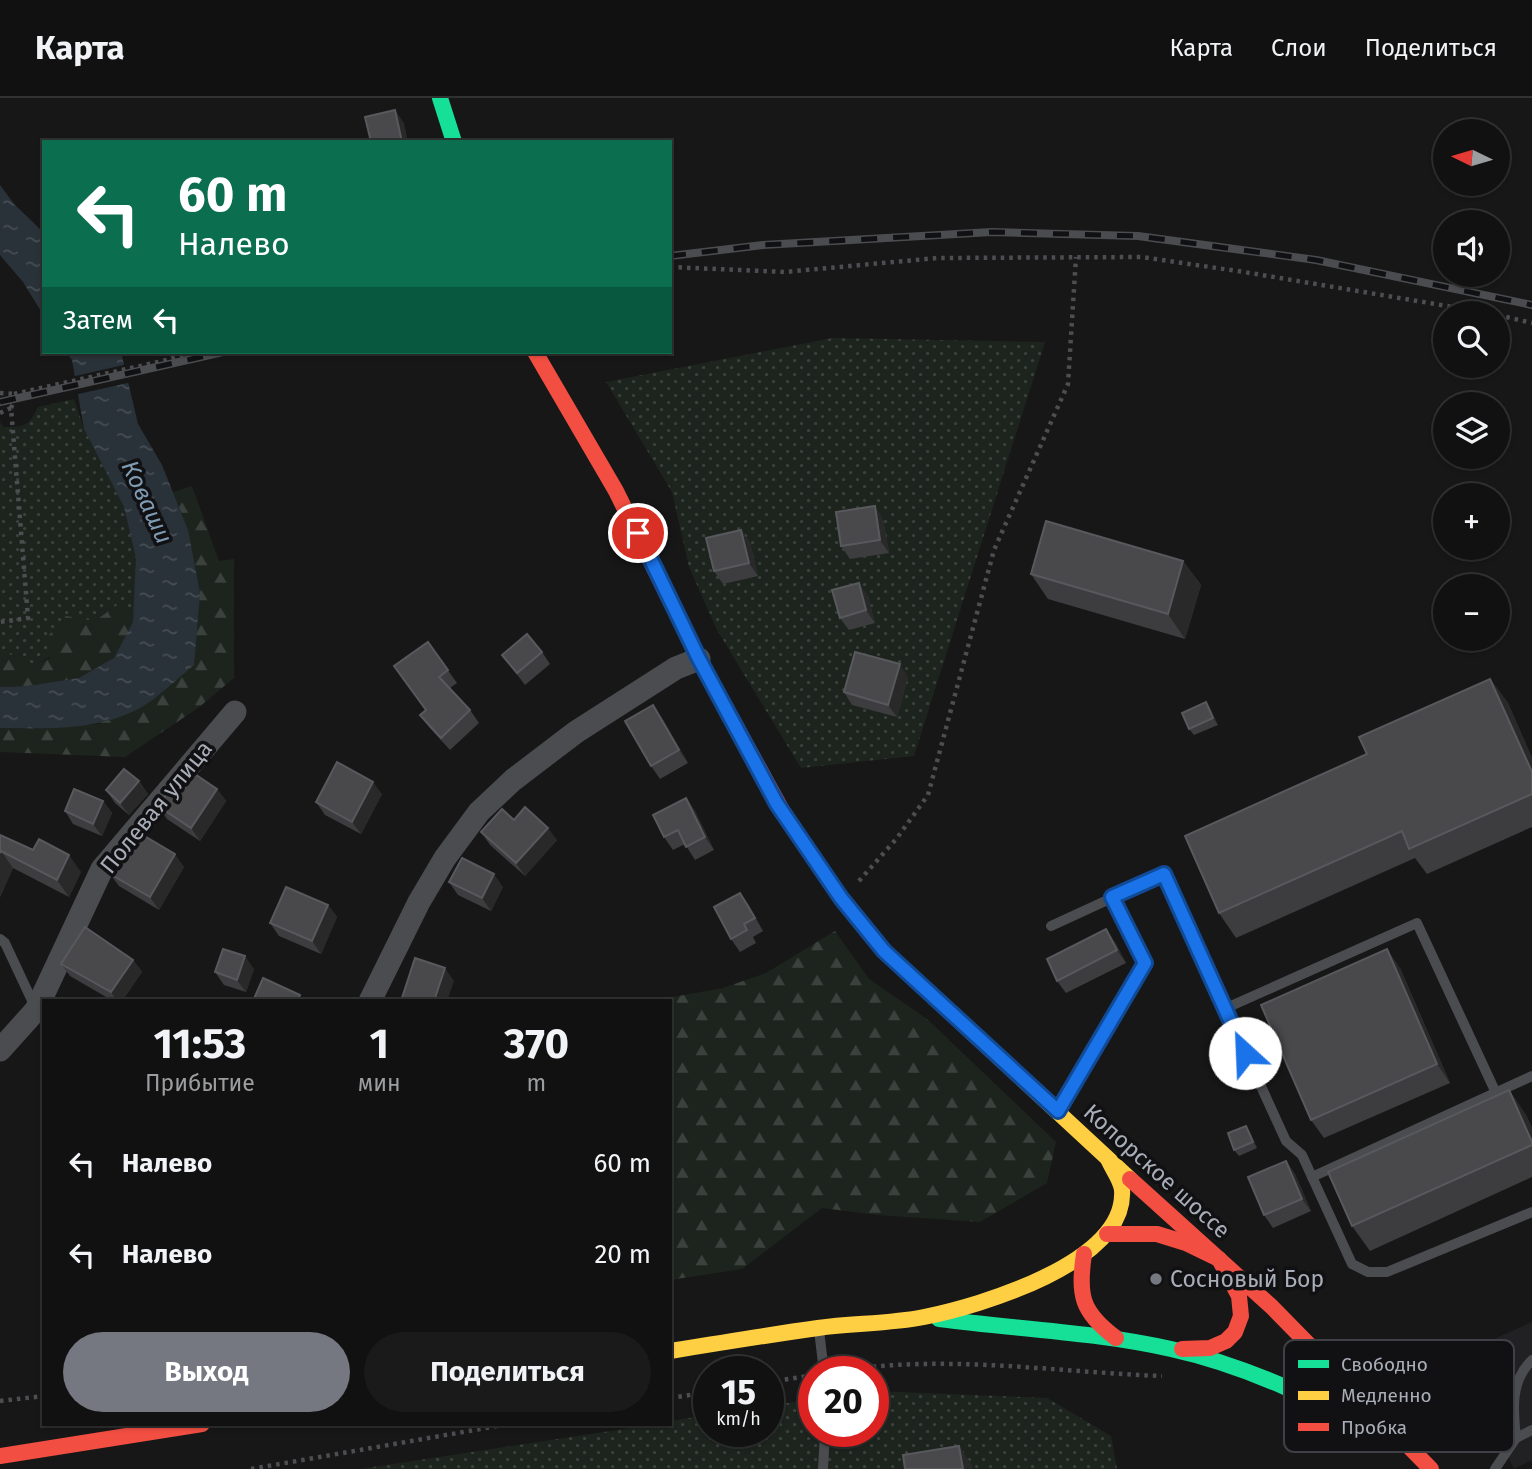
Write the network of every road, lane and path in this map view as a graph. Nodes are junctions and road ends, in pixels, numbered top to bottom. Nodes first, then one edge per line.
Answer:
1 (440, 98) edge
2 (453, 140) edge
3 (1076, 257) junction
4 (672, 267) edge
5 (1433, 304) edge
6 (1510, 318) edge
7 (1532, 323) edge
8 (185, 354) edge
9 (535, 354) edge
10 (0, 393) edge
11 (14, 394) junction
12 (11, 408) junction
13 (0, 413) edge
14 (0, 622) edge
15 (699, 659) junction
16 (235, 712) dead end
17 (1112, 897) junction
18 (841, 898) junction
19 (1051, 926) dead end
20 (0, 939) edge
21 (46, 999) edge
22 (371, 999) edge
23 (1224, 1009) junction
24 (40, 1012) edge
25 (0, 1050) edge
26 (1532, 1076) edge
27 (1496, 1093) junction
28 (1058, 1111) junction
29 (1108, 1160) junction
30 (1312, 1177) junction
31 (1532, 1212) edge
32 (1107, 1234) junction
33 (1084, 1254) junction
34 (1219, 1259) junction
35 (923, 1317) junction
36 (819, 1328) junction
37 (1116, 1338) junction
38 (1305, 1340) edge
39 (1174, 1349) junction
40 (672, 1351) edge
41 (822, 1356) edge
42 (1532, 1360) edge
43 (889, 1366) edge
44 (1167, 1376) dead end
45 (1284, 1386) edge
46 (693, 1394) edge
47 (42, 1396) edge
48 (672, 1398) edge
49 (1514, 1400) edge
50 (0, 1401) edge
51 (1514, 1415) edge
52 (189, 1426) edge
53 (498, 1426) edge
54 (1532, 1430) edge
55 (1516, 1438) junction
56 (1514, 1441) edge
57 (824, 1447) edge
58 (1413, 1452) edge
59 (1416, 1452) edge
60 (1507, 1452) edge
61 (0, 1456) edge
62 (1420, 1456) junction
63 (251, 1469) edge
64 (823, 1469) edge
65 (1432, 1469) edge
66 (1495, 1469) edge

1 - 2 main road
3 - 4 path
3 - 5 path
3 - 18 path
6 - 7 path
8 - 11 path
9 - 15 main road, Копорское шоссе
10 - 11 path
11 - 12 path
12 - 13 path
12 - 14 path
15 - 18 main road, Копорское шоссе
15 - 22 street
16 - 21 street, Полевая улица
17 - 19 lane
17 - 23 lane
17 - 28 lane
18 - 28 main road, Копорское шоссе
20 - 24 lane
23 - 27 lane
23 - 30 lane
24 - 25 street, Полевая улица
26 - 27 lane
27 - 30 lane
28 - 29 main road, Копорское шоссе
29 - 32 main road
29 - 34 main road, Копорское шоссе
30 - 31 lane
32 - 33 main road
32 - 34 main road
33 - 35 main road
33 - 37 main road
34 - 38 main road, Копорское шоссе
34 - 39 main road
35 - 36 main road
35 - 37 main road
36 - 40 main road
36 - 41 lane
37 - 39 main road
39 - 45 main road
42 - 49 lane
43 - 44 path
46 - 48 path
47 - 50 path
51 - 55 lane
52 - 61 main road
53 - 63 path
54 - 55 lane
55 - 56 lane
57 - 64 lane
58 - 62 main road
59 - 62 main road, Копорское шоссе
60 - 66 lane
62 - 65 main road, Копорское шоссе

